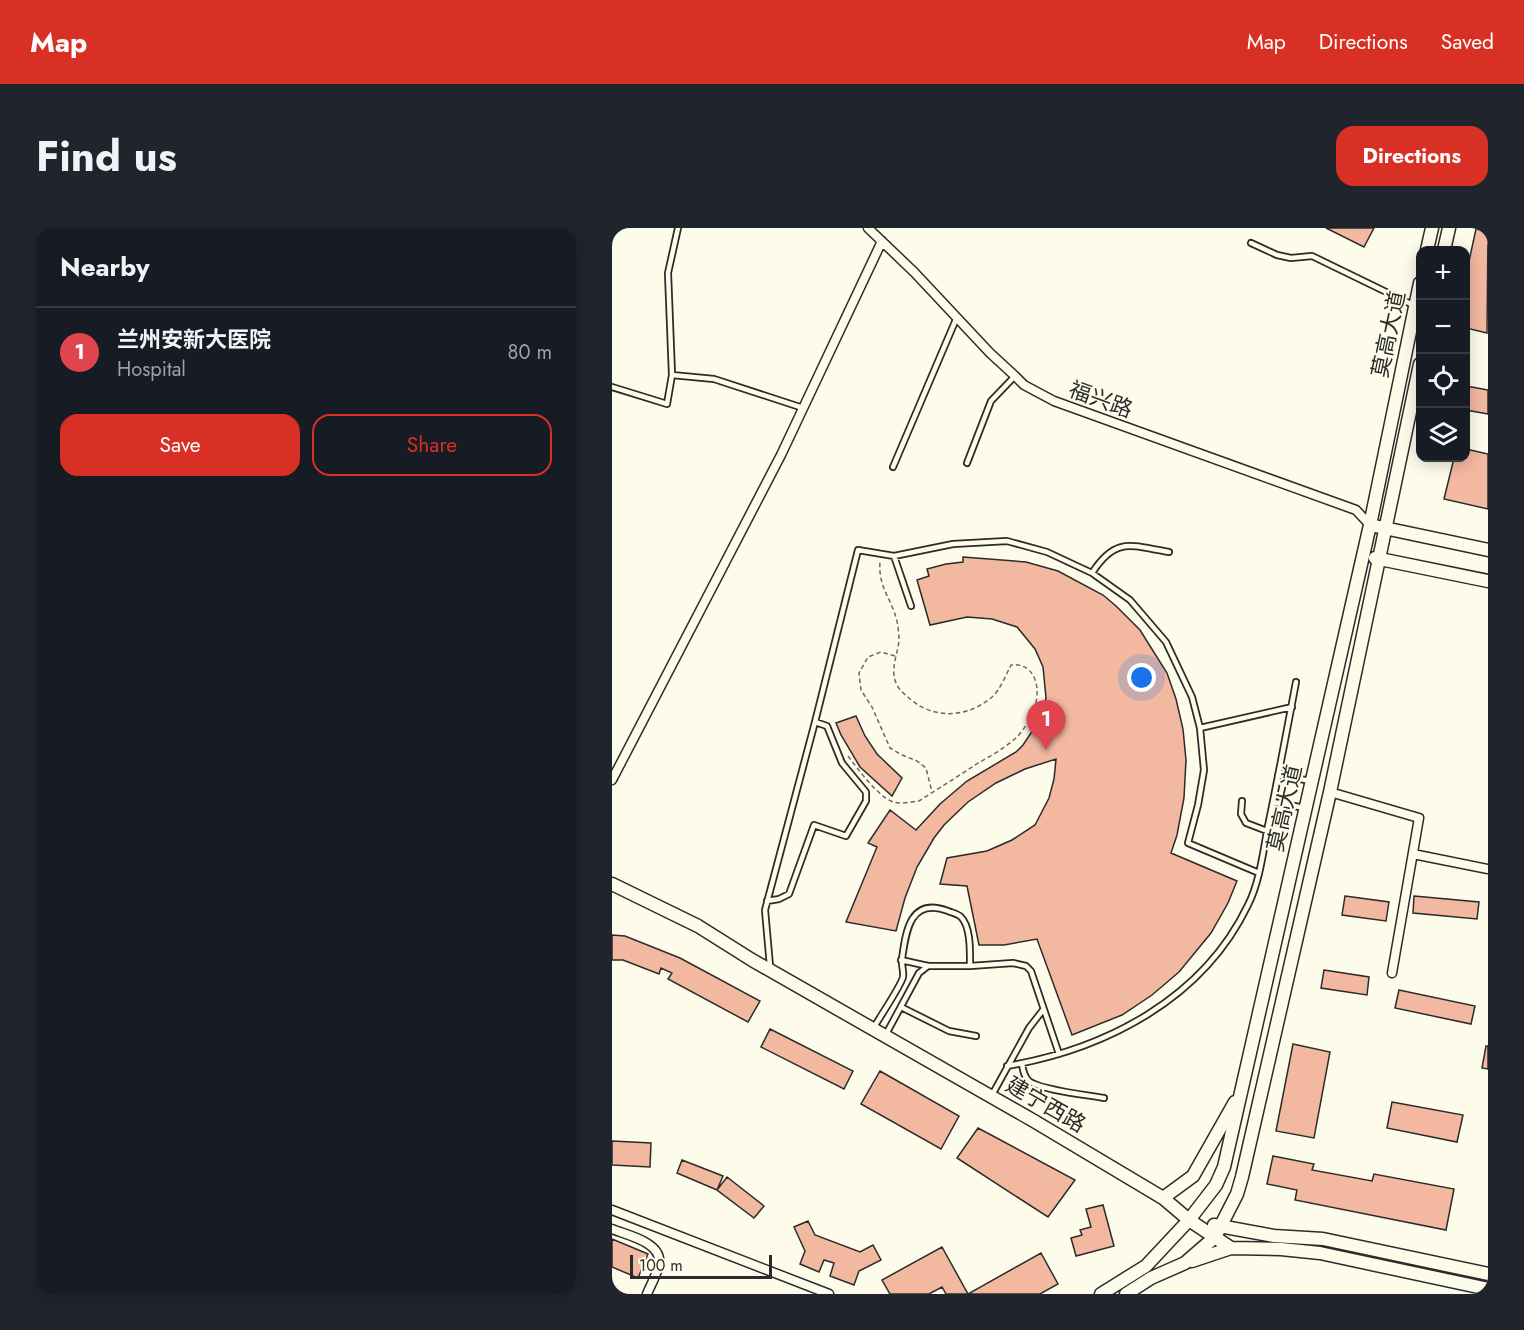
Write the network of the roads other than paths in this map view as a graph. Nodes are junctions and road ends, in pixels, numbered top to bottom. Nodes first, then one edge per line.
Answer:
1 (678, 228) edge
2 (868, 228) edge
3 (1432, 228) edge
4 (1449, 228) edge
5 (882, 241) junction
6 (1251, 243) dead end
7 (1428, 246) edge
8 (1445, 246) edge
9 (1416, 306) joint
10 (957, 317) junction
11 (672, 375) junction
12 (1015, 376) junction
13 (1416, 383) edge
14 (612, 387) edge
15 (803, 408) junction
16 (967, 463) dead end
17 (893, 467) dead end
18 (1370, 525) junction
19 (1386, 529) junction
20 (1488, 550) edge
21 (1169, 552) dead end
22 (894, 556) junction
23 (1362, 556) junction
24 (1380, 559) junction
25 (1092, 573) junction
26 (1488, 581) edge
27 (911, 606) dead end
28 (1296, 682) dead end
29 (1292, 707) junction
30 (815, 722) junction
31 (1200, 728) junction
32 (1278, 775) junction
33 (612, 780) edge
34 (1311, 782) junction
35 (1330, 792) junction
36 (1242, 801) dead end
37 (1273, 802) junction
38 (1305, 808) junction
39 (1267, 831) junction
40 (1413, 854) junction
41 (1488, 869) edge
42 (1259, 873) junction
43 (612, 884) edge
44 (768, 901) junction
45 (901, 960) junction
46 (927, 966) junction
47 (970, 966) junction
48 (770, 970) junction
49 (1392, 973) dead end
50 (901, 1007) junction
51 (1043, 1010) junction
52 (873, 1029) junction
53 (885, 1036) junction
54 (976, 1036) dead end
55 (1059, 1054) junction
56 (1022, 1064) junction
57 (1007, 1066) junction
58 (1241, 1093) junction
59 (991, 1096) junction
60 (1104, 1098) dead end
61 (1163, 1198) junction
62 (612, 1210) edge
63 (1189, 1220) junction
64 (612, 1229) edge
65 (1217, 1232) junction
66 (1231, 1248) junction
67 (1185, 1263) junction
68 (1488, 1274) edge
69 (1488, 1289) edge
70 (647, 1294) edge
71 (830, 1294) edge
72 (1101, 1294) edge
73 (1126, 1294) edge

1 - 11 lane
2 - 5 street, 福兴路
3 - 7 main road
4 - 8 main road
5 - 10 street, 福兴路
5 - 15 street
6 - 9 lane
9 - 18 main road, 莫高大道
10 - 12 street, 福兴路
10 - 17 lane
11 - 14 lane
11 - 15 lane
12 - 16 lane
12 - 18 street, 福兴路
13 - 19 main road, 莫高大道
15 - 33 street
18 - 19 main road
18 - 23 main road, 莫高大道
19 - 20 main road
19 - 24 main road, 莫高大道
21 - 25 lane
22 - 25 lane
22 - 27 lane
22 - 30 lane
23 - 24 main road
23 - 34 main road, 莫高大道
24 - 26 main road
24 - 35 main road, 莫高大道
25 - 31 lane
28 - 29 lane
29 - 31 lane
29 - 32 lane
30 - 44 lane
30 - 44 lane
31 - 42 lane
32 - 34 lane
32 - 37 lane
34 - 38 main road, 莫高大道
35 - 40 street
35 - 65 main road, 莫高大道
36 - 39 lane
37 - 38 lane
37 - 39 lane
38 - 58 main road, 莫高大道
39 - 42 lane
40 - 41 street
40 - 49 street
42 - 55 lane
43 - 48 main road, 建宁西路
44 - 48 lane
45 - 46 lane
45 - 47 lane
45 - 52 lane
46 - 47 lane
46 - 50 lane
47 - 51 lane
48 - 52 main road, 建宁西路
50 - 53 lane
50 - 54 lane
51 - 55 lane
51 - 57 lane
52 - 53 main road, 建宁西路
53 - 59 main road, 建宁西路
55 - 56 lane
56 - 57 lane
56 - 60 lane
57 - 59 lane
58 - 61 main road
58 - 63 main road, 莫高大道
59 - 61 main road, 建宁西路
61 - 63 main road, 建宁西路
62 - 71 street
63 - 65 main road, 建宁西路
63 - 72 main road, 莫高大道
64 - 70 street
65 - 66 main road, 建宁西路
65 - 67 main road, 莫高大道
65 - 68 main road
66 - 67 main road
66 - 69 main road
67 - 73 main road, 莫高大道

